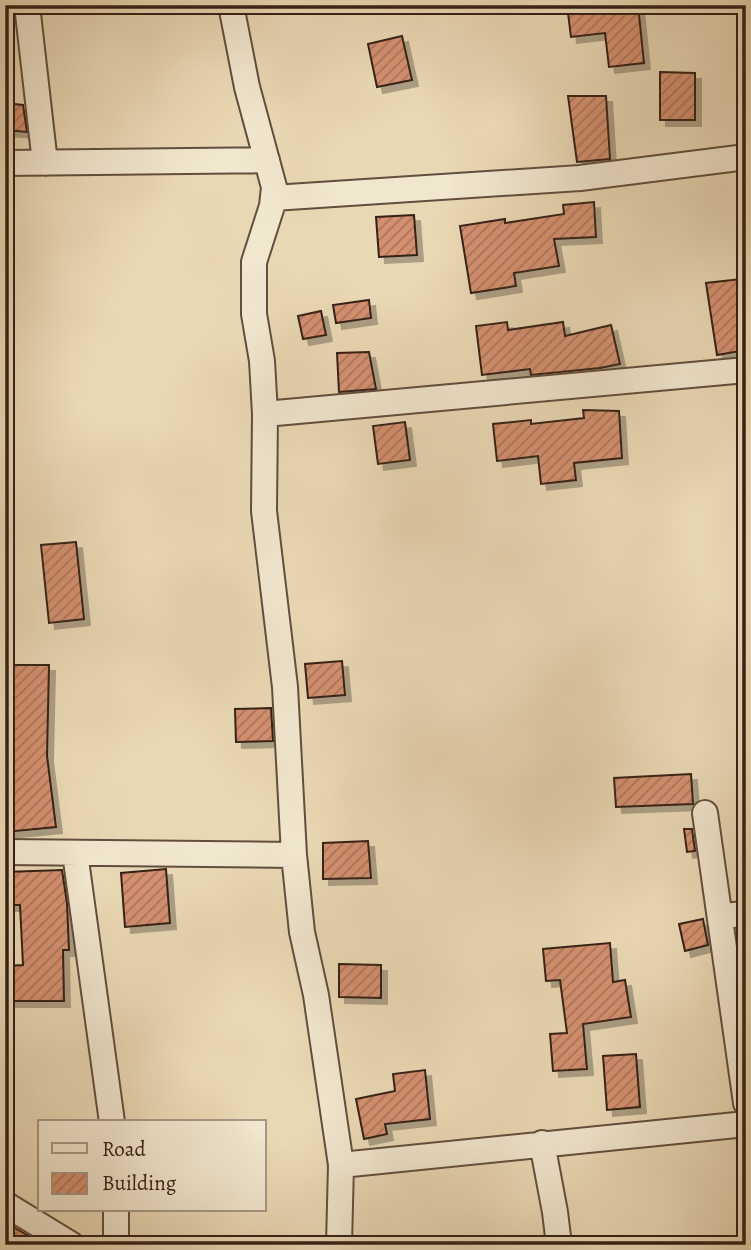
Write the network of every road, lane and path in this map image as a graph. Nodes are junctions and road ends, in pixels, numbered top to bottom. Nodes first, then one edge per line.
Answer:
1 (27, 5) edge
2 (231, 5) edge
3 (746, 158) edge
4 (267, 160) junction
5 (5, 163) edge
6 (45, 163) junction
7 (273, 198) junction
8 (746, 370) edge
9 (265, 414) junction
10 (705, 813) dead end
11 (5, 852) edge
12 (75, 853) junction
13 (294, 855) junction
14 (746, 914) edge
15 (721, 916) junction
16 (746, 1103) edge
17 (112, 1120) edge
18 (746, 1124) edge
19 (541, 1143) junction
20 (341, 1165) junction
21 (5, 1204) edge
22 (116, 1212) edge
23 (72, 1245) edge
24 (116, 1245) edge
25 (339, 1245) edge
26 (559, 1245) edge

1 - 6 street
2 - 4 street
3 - 7 street
4 - 6 street
4 - 7 street
5 - 6 street
7 - 9 street
8 - 9 street
9 - 13 street
10 - 15 street
11 - 12 street
12 - 13 street
12 - 17 street
13 - 20 street
14 - 15 street
15 - 16 street
18 - 19 street
19 - 20 street
19 - 26 street
20 - 25 street
21 - 23 street
22 - 24 street

